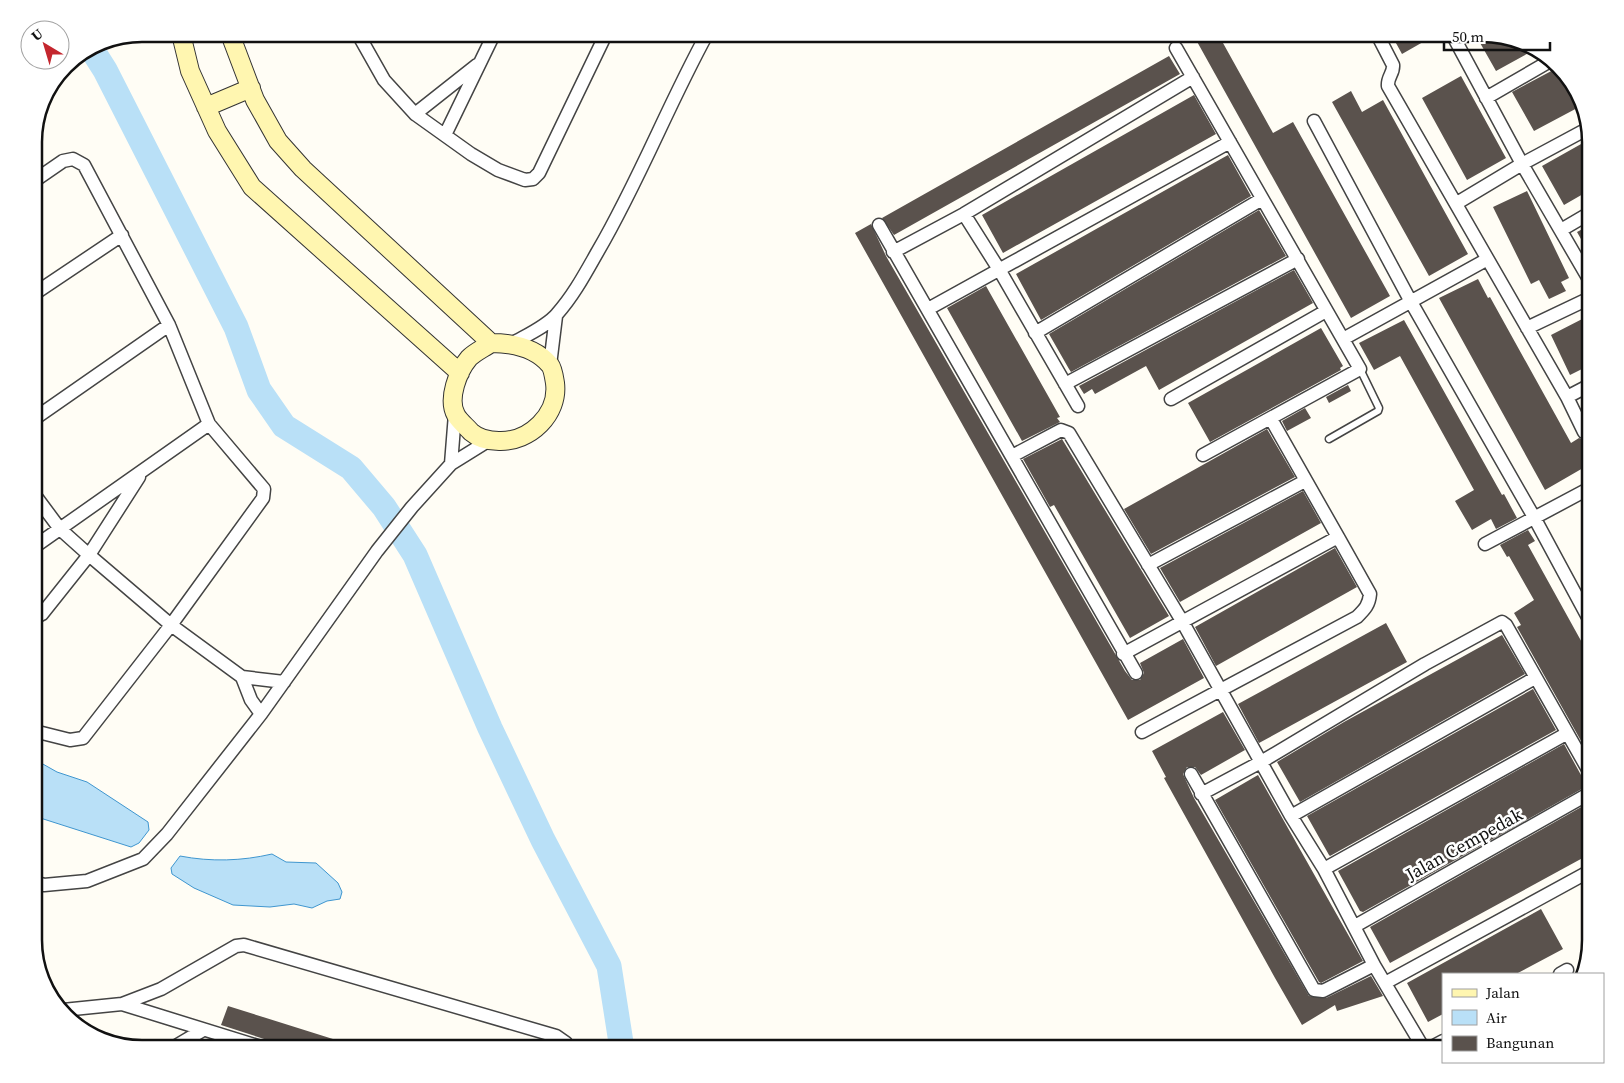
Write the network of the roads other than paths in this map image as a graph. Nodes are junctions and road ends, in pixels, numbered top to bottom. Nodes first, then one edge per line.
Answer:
1 (1381, 42) edge
2 (1459, 42) edge
3 (183, 43) edge
4 (233, 43) edge
5 (363, 43) edge
6 (489, 43) edge
7 (602, 43) edge
8 (702, 43) edge
9 (1176, 48) dead end
10 (479, 64) junction
11 (1544, 64) edge
12 (1193, 77) junction
13 (251, 88) junction
14 (1486, 98) junction
15 (206, 107) junction
16 (415, 114) junction
17 (1314, 121) dead end
18 (1581, 132) edge
19 (445, 135) junction
20 (1230, 142) junction
21 (1522, 164) junction
22 (43, 175) edge
23 (1262, 199) junction
24 (1457, 203) junction
25 (964, 214) junction
26 (1582, 218) edge
27 (879, 225) dead end
28 (1561, 230) junction
29 (122, 235) junction
30 (893, 252) junction
31 (1298, 259) junction
32 (1486, 260) junction
33 (1582, 267) edge
34 (1000, 271) junction
35 (43, 288) edge
36 (1411, 302) junction
37 (1582, 302) edge
38 (928, 310) junction
39 (1326, 311) junction
40 (556, 316) junction
41 (169, 325) junction
42 (1527, 328) junction
43 (1036, 332) junction
44 (1343, 339) junction
45 (491, 343) junction
46 (513, 344) junction
47 (550, 365) junction
48 (1360, 369) junction
49 (460, 373) junction
50 (1065, 384) junction
51 (1582, 389) edge
52 (1567, 397) junction
53 (1171, 399) dead end
54 (1078, 406) dead end
55 (43, 413) edge
56 (455, 414) junction
57 (1272, 419) junction
58 (209, 424) junction
59 (1582, 428) edge
60 (1329, 439) dead end
61 (488, 441) junction
62 (1203, 455) dead end
63 (1012, 456) junction
64 (451, 464) junction
65 (143, 470) junction
66 (1305, 480) junction
67 (1582, 493) edge
68 (43, 506) edge
69 (1536, 519) junction
70 (60, 529) junction
71 (1338, 537) junction
72 (43, 541) edge
73 (1485, 544) dead end
74 (89, 555) junction
75 (1148, 565) junction
76 (1582, 606) edge
77 (43, 613) edge
78 (1182, 621) junction
79 (171, 625) junction
80 (1123, 654) junction
81 (1136, 673) dead end
82 (242, 677) junction
83 (1535, 678) junction
84 (284, 682) junction
85 (1221, 691) junction
86 (261, 714) junction
87 (1142, 732) dead end
88 (43, 733) edge
89 (1566, 734) junction
90 (1582, 759) edge
91 (1261, 762) junction
92 (1191, 774) dead end
93 (1201, 794) junction
94 (1582, 798) edge
95 (1291, 816) junction
96 (1324, 869) junction
97 (1582, 875) edge
98 (43, 885) edge
99 (1355, 926) junction
100 (1374, 965) junction
101 (1385, 983) junction
102 (122, 1004) junction
103 (70, 1009) edge
104 (203, 1030) junction
105 (186, 1040) edge
106 (236, 1040) edge
107 (562, 1040) edge
108 (1419, 1040) edge

1 - 24 street
2 - 14 street
3 - 15 street
4 - 13 street
5 - 16 street
6 - 10 street
7 - 19 street
8 - 40 street
9 - 12 street
10 - 16 street
10 - 19 street
11 - 14 street
12 - 20 street
12 - 25 street
13 - 15 street
13 - 45 street
14 - 21 street
15 - 49 street
16 - 19 street
17 - 36 street
18 - 21 street
20 - 23 street
20 - 34 street
21 - 24 street
21 - 28 street
22 - 29 street
23 - 31 street
23 - 43 street
24 - 32 street
25 - 30 street
25 - 34 street
26 - 28 street
27 - 30 street
28 - 33 street
29 - 35 street
29 - 41 street
30 - 38 street
31 - 39 street
31 - 50 street
32 - 36 street
32 - 42 street
34 - 38 street
34 - 43 street
36 - 44 street
36 - 69 street
37 - 42 street
38 - 63 street
39 - 44 street
39 - 53 street
40 - 46 street
40 - 47 street
41 - 55 street
41 - 58 street
42 - 52 street
43 - 50 street
44 - 48 street
45 - 46 street
45 - 49 street
46 - 47 street
47 - 61 street
48 - 57 street
48 - 60 lane
49 - 56 street
50 - 54 street
51 - 52 street
52 - 59 street
56 - 61 street
56 - 64 street
57 - 62 street
57 - 66 street
58 - 65 street
58 - 79 street
61 - 64 street
63 - 75 street
63 - 80 street
64 - 84 street
65 - 70 street
65 - 74 street
66 - 71 street
66 - 75 street
67 - 69 street
68 - 70 street
69 - 73 street
69 - 76 street
70 - 72 street
70 - 74 street
71 - 78 street
71 - 85 street
74 - 77 street
74 - 79 street
75 - 78 street
78 - 80 street
78 - 85 street
79 - 82 street
79 - 88 street
80 - 81 street
82 - 84 street
82 - 86 street
83 - 89 street
83 - 91 street
83 - 95 street
84 - 86 street
85 - 87 street
85 - 91 street
86 - 98 street
89 - 90 street
89 - 96 street
91 - 93 street
91 - 95 street
92 - 93 street
93 - 100 street
94 - 99 street, Jalan Cempedak
95 - 96 street
96 - 99 street
97 - 101 street
99 - 100 street
100 - 101 street
101 - 108 street
102 - 103 street
102 - 104 street
102 - 107 street
104 - 105 street
104 - 106 street

